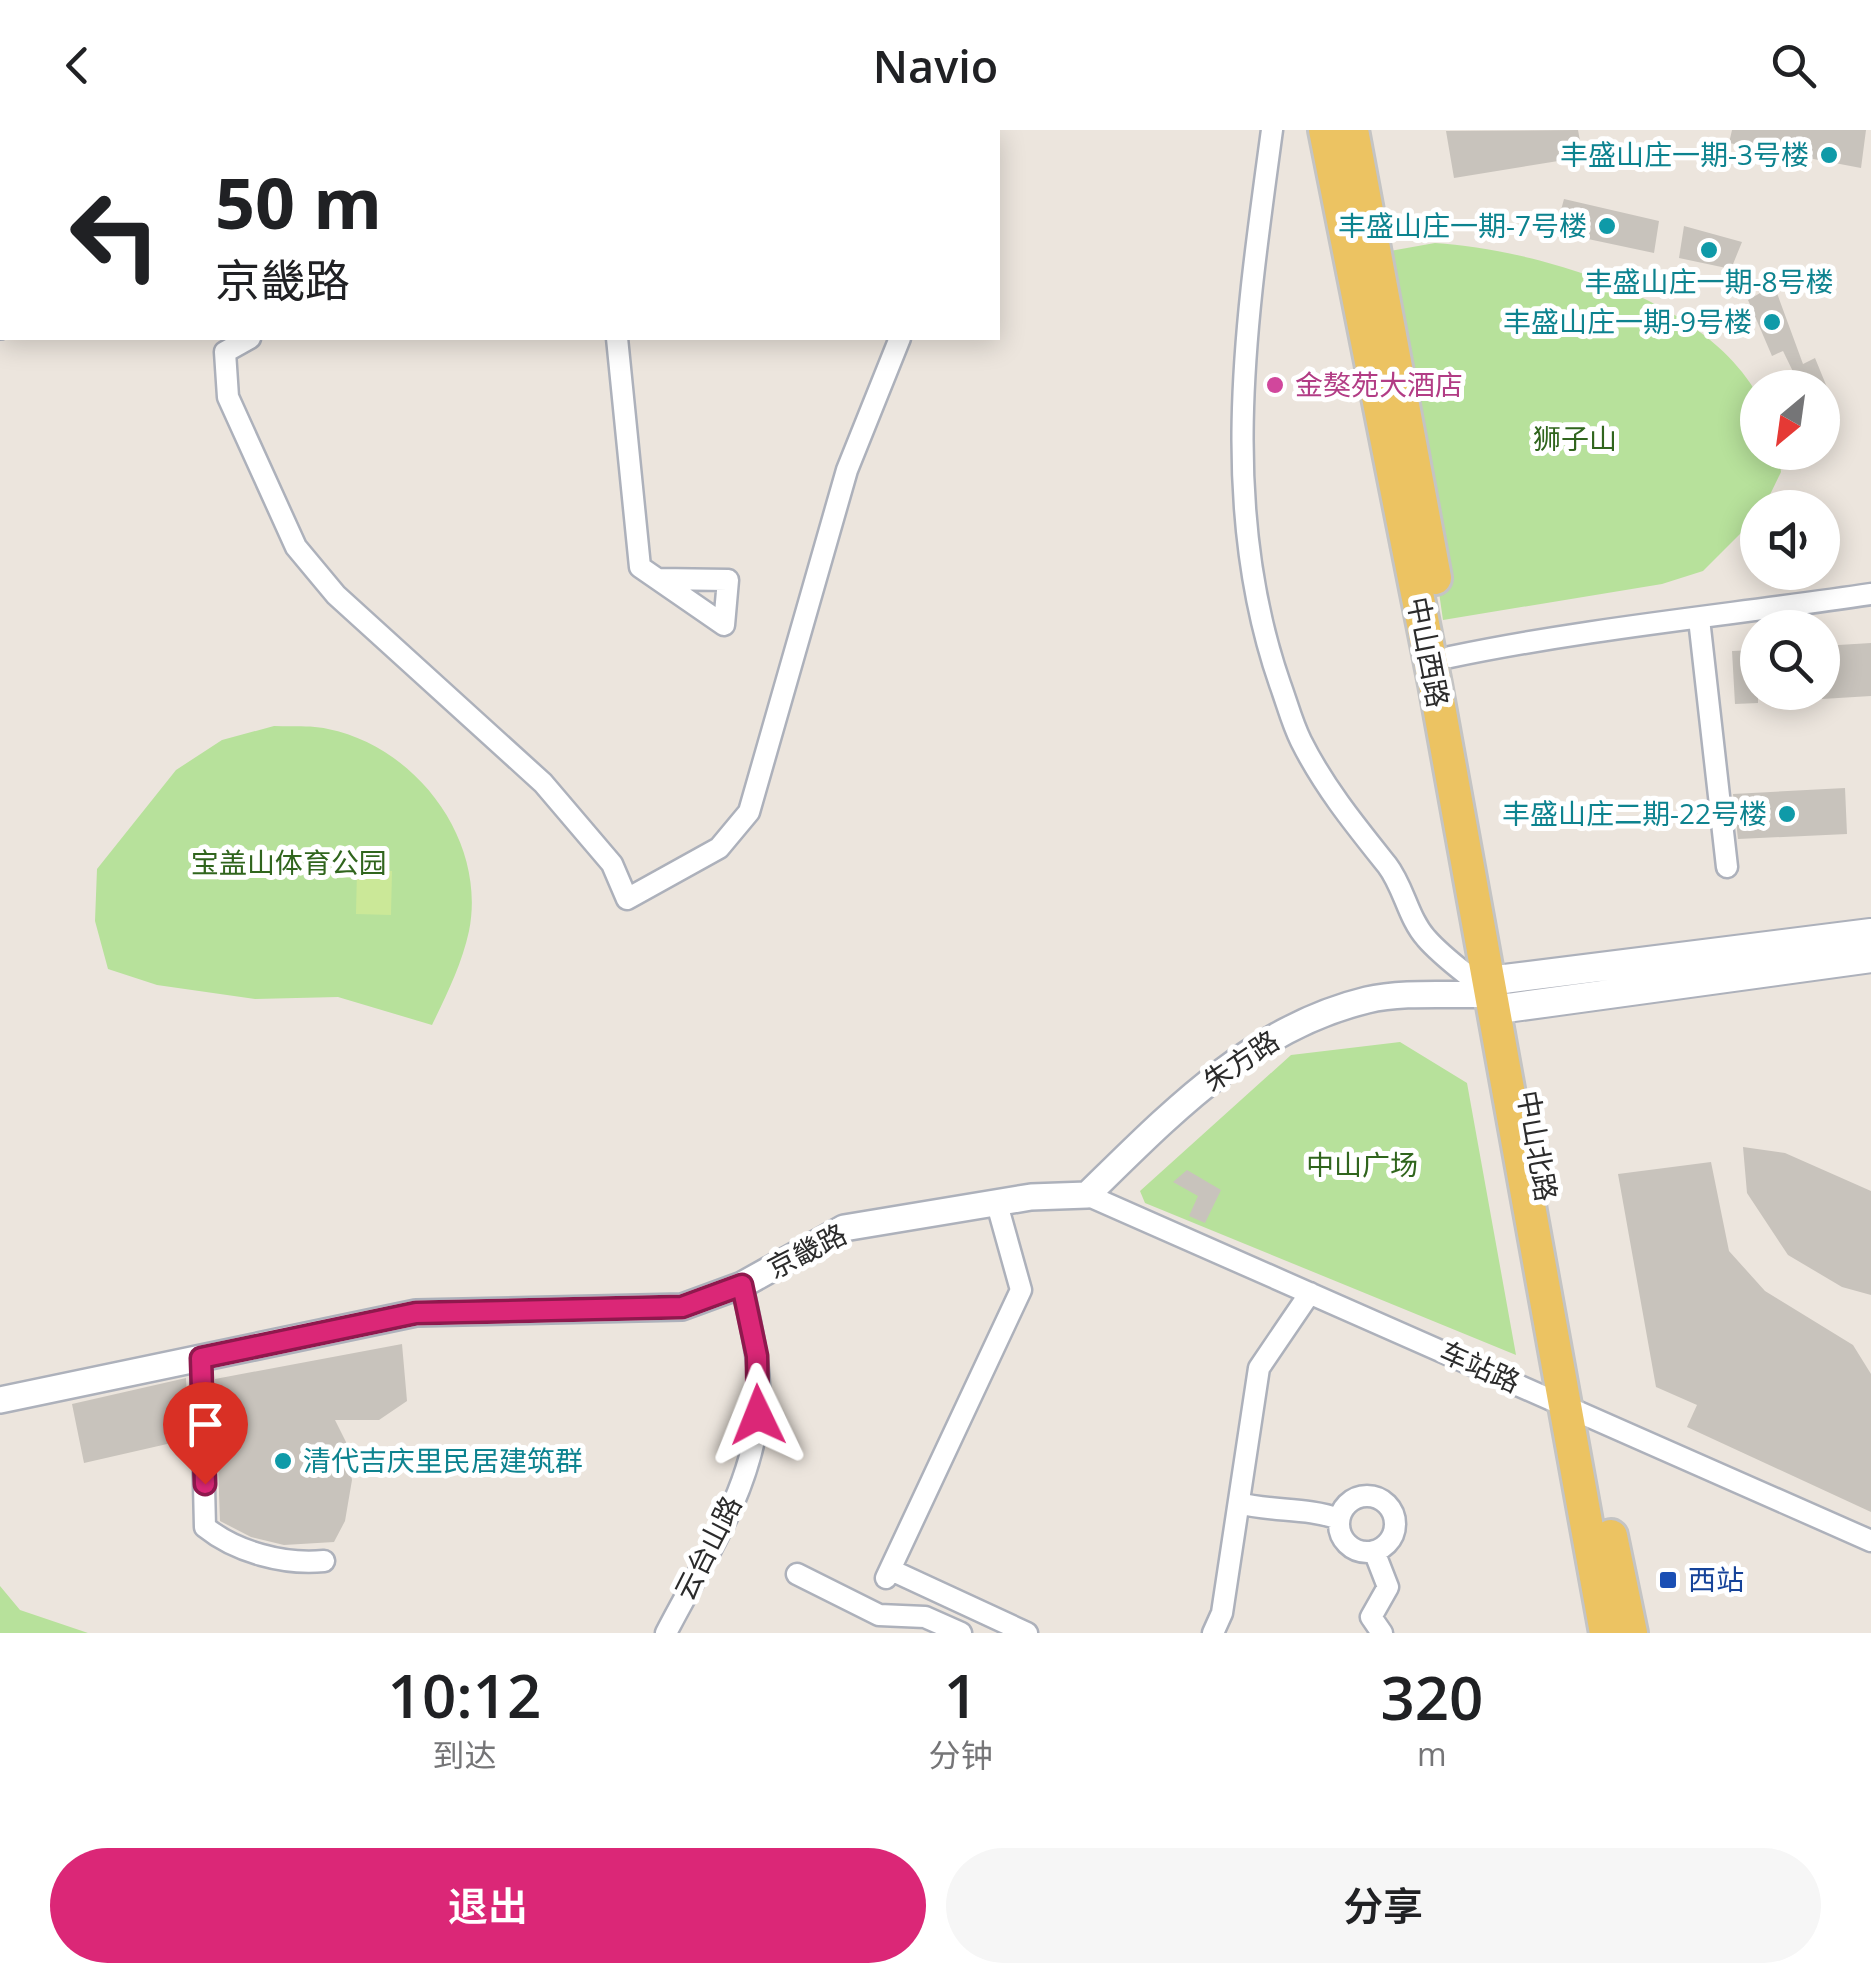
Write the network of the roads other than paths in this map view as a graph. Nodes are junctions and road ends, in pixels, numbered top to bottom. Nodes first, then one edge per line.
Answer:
1 (1272, 130) edge
2 (1325, 130) edge
3 (1352, 130) edge
4 (247, 340) edge
5 (616, 340) edge
6 (899, 340) edge
7 (658, 579) dead end
8 (1871, 594) edge
9 (1699, 619) junction
10 (1450, 657) junction
11 (1727, 867) dead end
12 (1871, 933) edge
13 (1871, 958) edge
14 (1498, 994) junction
15 (1524, 1176) joint
16 (1087, 1196) junction
17 (997, 1204) junction
18 (742, 1285) junction
19 (1310, 1293) junction
20 (201, 1358) junction
21 (0, 1400) edge
22 (1576, 1409) junction
23 (1238, 1503) junction
24 (1339, 1520) junction
25 (1871, 1541) edge
26 (1374, 1551) junction
27 (324, 1561) dead end
28 (797, 1574) dead end
29 (666, 1633) edge
30 (962, 1633) edge
31 (1027, 1633) edge
32 (1213, 1633) edge
33 (1382, 1633) edge
34 (1606, 1633) edge
35 (1631, 1633) edge

1 - 14 street
2 - 14 main road, 中山西路
3 - 10 main road, 中山西路
4 - 6 street
5 - 7 street
8 - 9 street
9 - 10 street
9 - 11 street
10 - 14 main road, 中山北路
12 - 14 main road, 朱方路
13 - 14 main road, 朱方路
14 - 15 main road, 中山西路
14 - 16 street, 朱方路
14 - 22 main road, 中山北路
15 - 22 main road, 中山北路
16 - 17 street, 京畿路
16 - 19 street, 车站路
17 - 18 street, 京畿路
17 - 31 street
18 - 20 street, 京畿路
18 - 29 street, 云台山路
19 - 22 street, 车站路
19 - 23 street
20 - 21 street, 京畿路
20 - 27 street
22 - 25 street, 车站路
22 - 34 main road, 中山北路
22 - 35 main road, 中山北路
23 - 24 street
23 - 32 street
24 - 26 street
24 - 26 street
26 - 33 street
28 - 30 street

